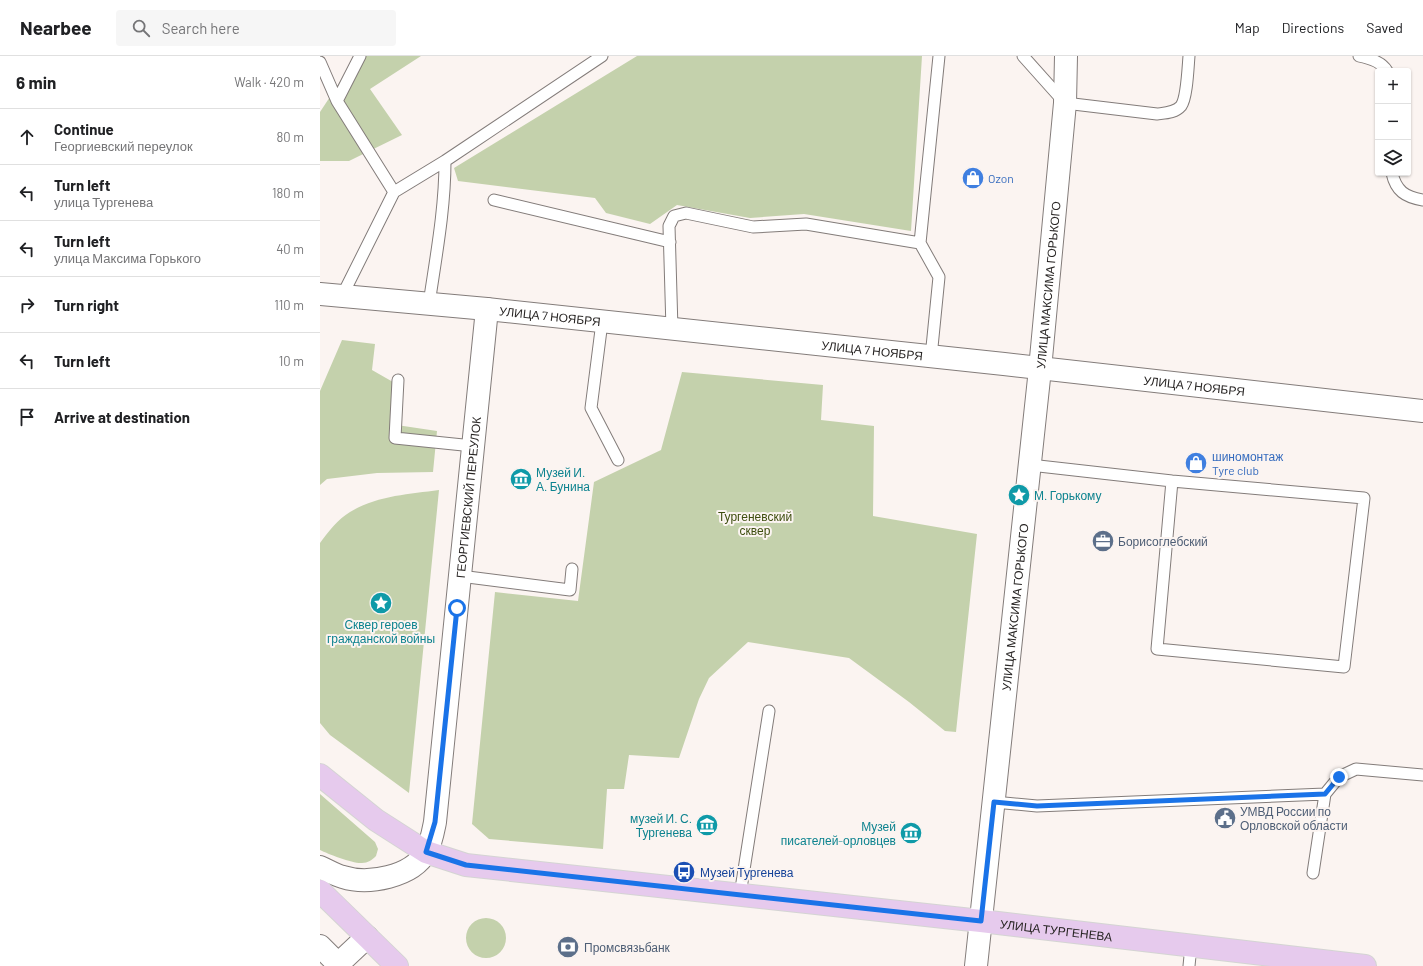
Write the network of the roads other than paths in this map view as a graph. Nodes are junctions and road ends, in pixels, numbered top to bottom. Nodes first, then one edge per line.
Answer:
1 (360, 56) edge
2 (602, 56) edge
3 (939, 56) edge
4 (1023, 56) edge
5 (1066, 56) edge
6 (1189, 56) edge
7 (1359, 56) edge
8 (1375, 58) edge
9 (320, 62) edge
10 (1385, 68) edge
11 (337, 101) junction
12 (1065, 103) junction
13 (445, 161) junction
14 (1393, 176) edge
15 (394, 192) junction
16 (494, 200) dead end
17 (1423, 200) edge
18 (670, 242) junction
19 (920, 243) junction
20 (320, 294) edge
21 (342, 296) junction
22 (429, 304) junction
23 (486, 309) junction
24 (602, 322) junction
25 (672, 329) junction
26 (931, 357) junction
27 (1040, 369) junction
28 (398, 380) dead end
29 (1423, 411) edge
30 (473, 446) junction
31 (618, 460) dead end
32 (1030, 465) junction
33 (1172, 481) junction
34 (572, 569) dead end
35 (460, 576) junction
36 (769, 711) dead end
37 (320, 775) edge
38 (1423, 775) edge
39 (1325, 794) junction
40 (994, 802) junction
41 (426, 852) junction
42 (320, 867) edge
43 (1314, 873) dead end
44 (320, 891) edge
45 (740, 895) junction
46 (981, 921) junction
47 (367, 937) junction
48 (320, 946) edge
49 (1190, 956) edge
50 (337, 965) edge
51 (397, 966) edge
52 (976, 966) edge
53 (1365, 966) edge

1 - 11 lane
2 - 13 lane
3 - 19 lane
4 - 12 lane
5 - 12 street, УЛИЦА МАКСИМА ГОРЬКОГО
6 - 12 lane
7 - 8 lane
8 - 10 lane
9 - 11 lane
11 - 15 lane
12 - 27 street, УЛИЦА МАКСИМА ГОРЬКОГО
13 - 15 lane
13 - 22 lane
14 - 17 lane
15 - 21 lane
16 - 18 lane
18 - 19 lane
18 - 25 lane
19 - 26 lane
20 - 21 street, УЛИЦА 7 НОЯБРЯ
21 - 22 street, УЛИЦА 7 НОЯБРЯ
22 - 23 street, УЛИЦА 7 НОЯБРЯ
23 - 24 street, УЛИЦА 7 НОЯБРЯ
23 - 30 street, ГЕОРГИЕВСКИЙ ПЕРЕУЛОК
24 - 25 street, УЛИЦА 7 НОЯБРЯ
24 - 31 lane
25 - 26 street, УЛИЦА 7 НОЯБРЯ
26 - 27 street, УЛИЦА 7 НОЯБРЯ
27 - 29 street, УЛИЦА 7 НОЯБРЯ
27 - 32 street, УЛИЦА МАКСИМА ГОРЬКОГО
28 - 30 lane
30 - 35 street, ГЕОРГИЕВСКИЙ ПЕРЕУЛОК
32 - 33 lane
32 - 40 street, УЛИЦА МАКСИМА ГОРЬКОГО
33 - 33 lane
34 - 35 lane
35 - 41 street, ГЕОРГИЕВСКИЙ ПЕРЕУЛОК
36 - 45 lane
37 - 41 main road, УЛИЦА ТУРГЕНЕВА
38 - 39 lane
39 - 40 lane
39 - 43 lane
40 - 46 street, УЛИЦА МАКСИМА ГОРЬКОГО
41 - 42 street
41 - 45 main road, УЛИЦА ТУРГЕНЕВА
44 - 47 main road
45 - 46 main road, УЛИЦА ТУРГЕНЕВА
46 - 49 main road, УЛИЦА ТУРГЕНЕВА
46 - 52 street, УЛИЦА МАКСИМА ГОРЬКОГО
47 - 50 street
47 - 51 main road
48 - 50 street
49 - 53 main road, УЛИЦА ТУРГЕНЕВА

